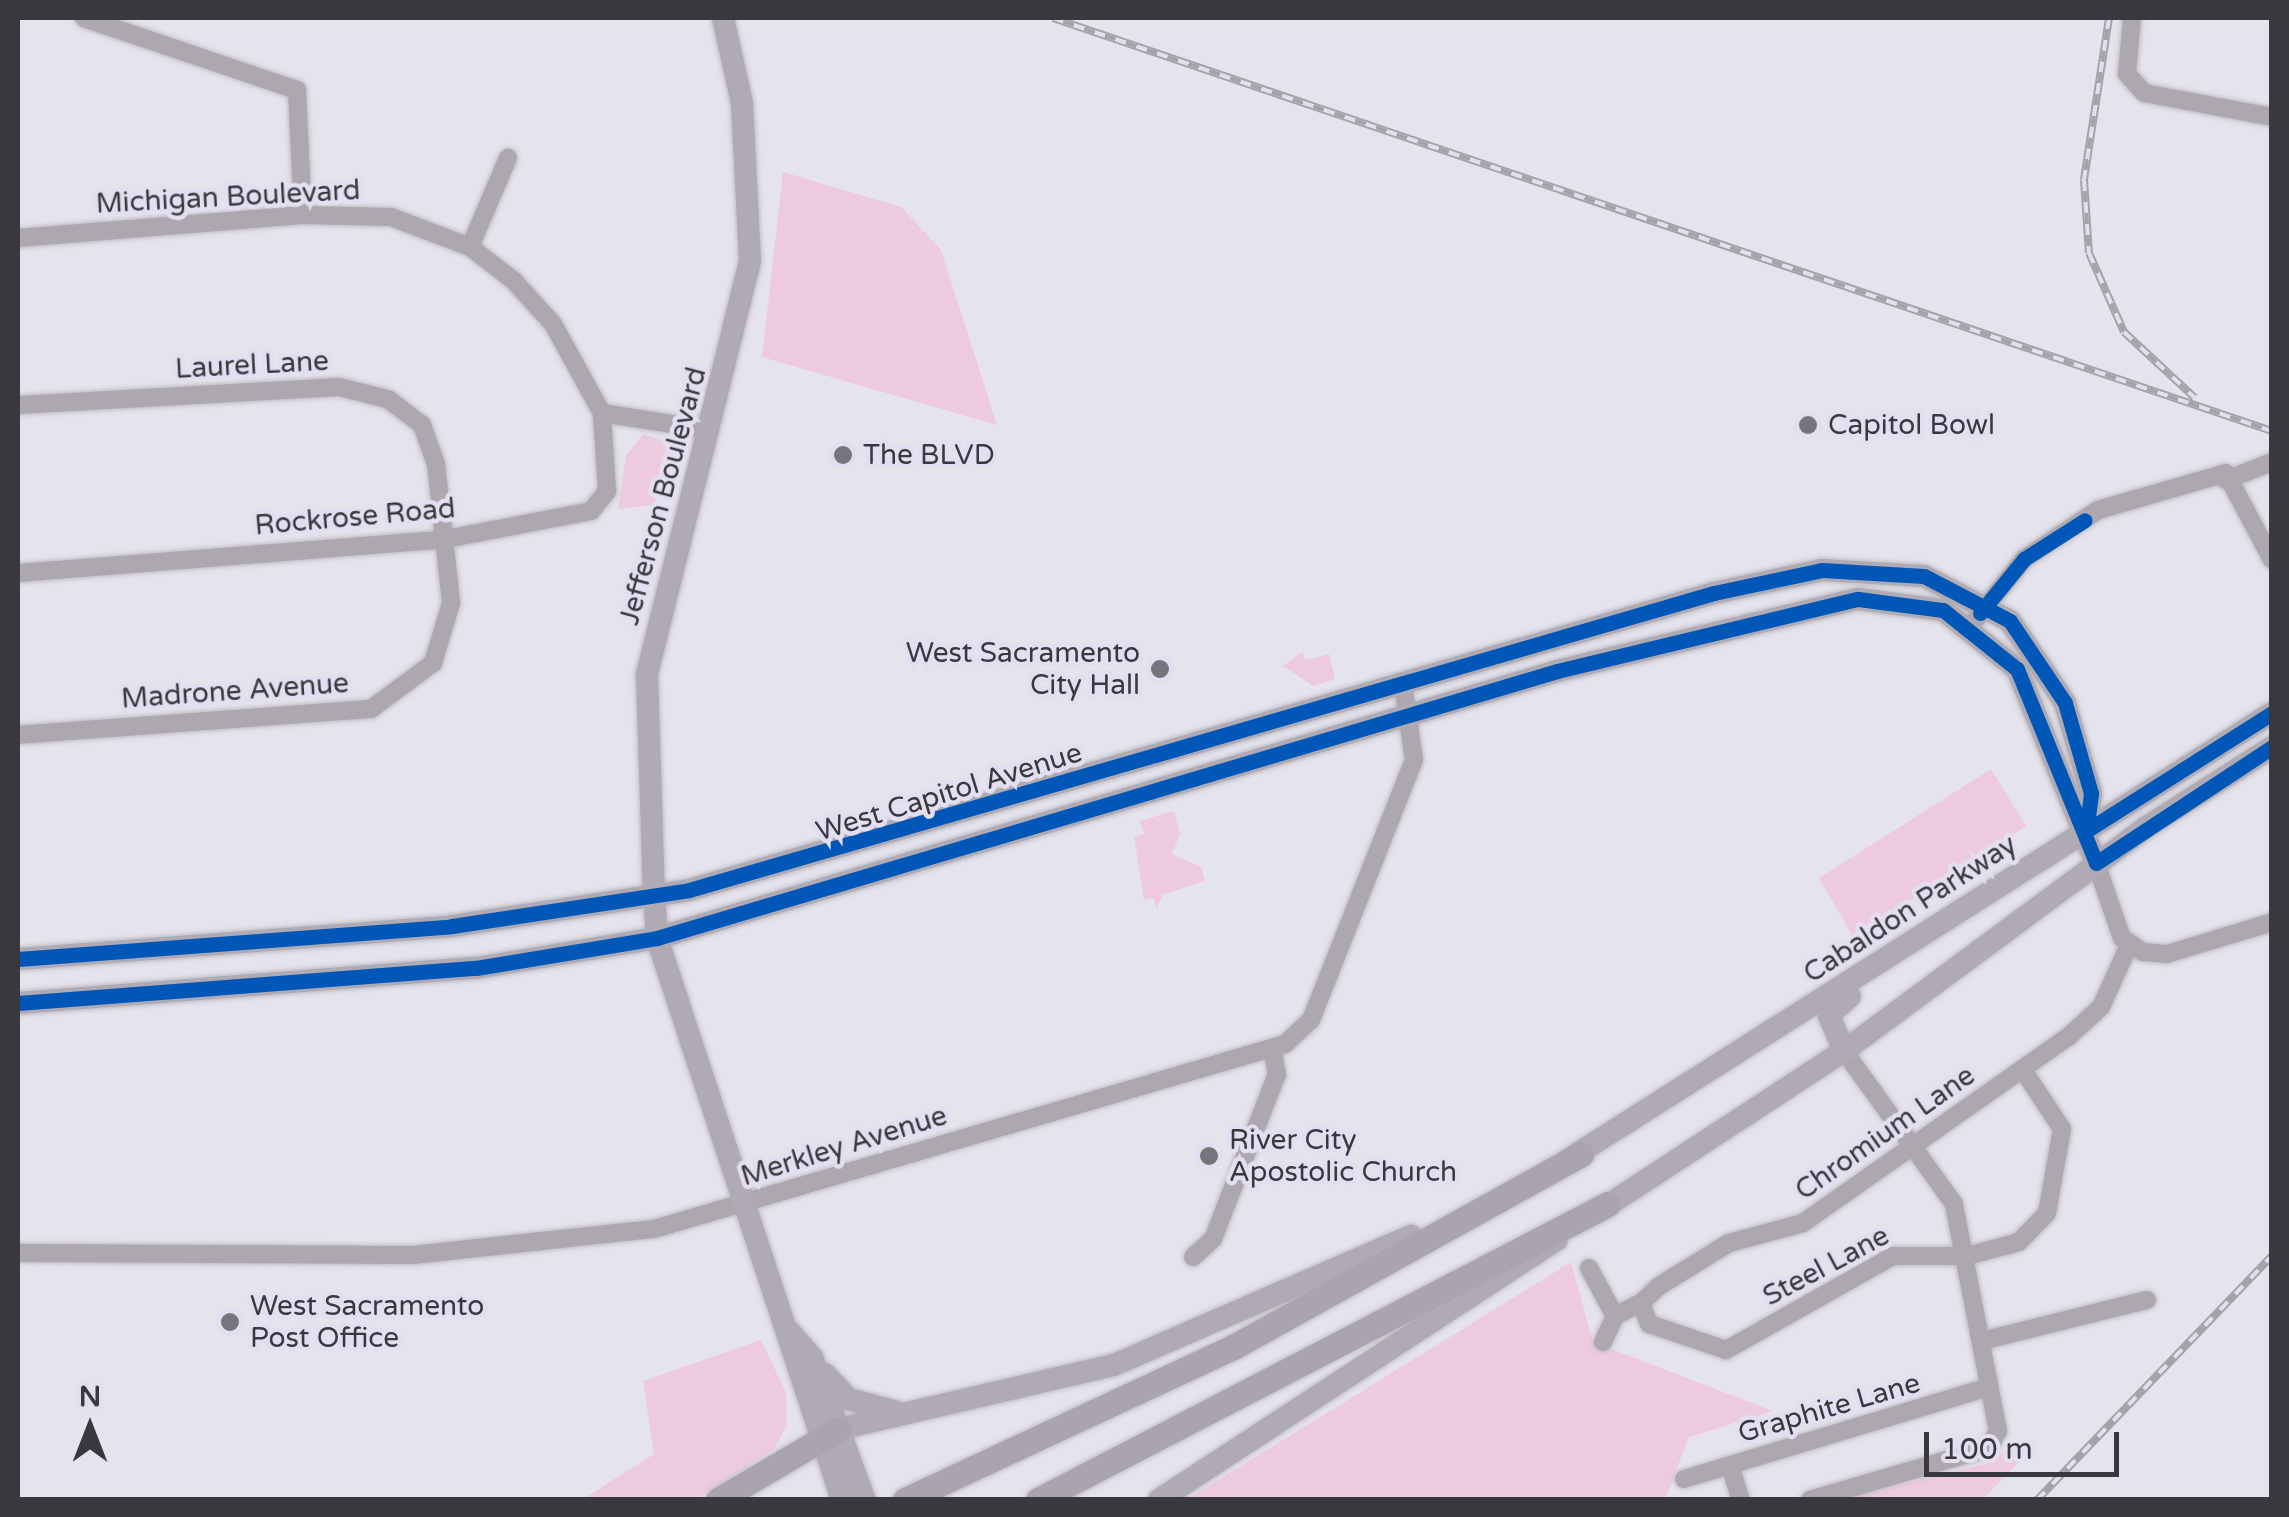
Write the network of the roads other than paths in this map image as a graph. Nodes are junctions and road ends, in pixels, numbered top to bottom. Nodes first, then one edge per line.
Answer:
1 (84, 18) edge
2 (723, 18) edge
3 (2132, 18) edge
4 (2272, 118) edge
5 (508, 158) dead end
6 (302, 215) junction
7 (18, 238) edge
8 (470, 247) junction
9 (18, 405) edge
10 (602, 413) junction
11 (710, 430) junction
12 (2272, 462) edge
13 (2229, 475) junction
14 (446, 539) junction
15 (2272, 560) edge
16 (18, 573) edge
17 (1988, 603) junction
18 (1970, 625) junction
19 (1403, 685) junction
20 (2272, 713) edge
21 (1412, 716) junction
22 (18, 735) edge
23 (2272, 747) edge
24 (1119, 767) junction
25 (1090, 808) junction
26 (975, 813) junction
27 (2086, 830) junction
28 (924, 858) junction
29 (2096, 863) junction
30 (654, 895) junction
31 (2272, 922) edge
32 (319, 936) junction
33 (657, 938) junction
34 (2129, 945) junction
35 (1908, 946) junction
36 (18, 959) edge
37 (324, 981) junction
38 (18, 1003) edge
39 (1272, 1048) junction
40 (1844, 1051) junction
41 (2023, 1070) junction
42 (1914, 1148) junction
43 (1581, 1154) junction
44 (1608, 1204) junction
45 (746, 1205) junction
46 (18, 1254) edge
47 (1967, 1256) junction
48 (1193, 1257) dead end
49 (1589, 1268) dead end
50 (2147, 1300) dead end
51 (1641, 1303) junction
52 (1615, 1316) junction
53 (790, 1332) junction
54 (1603, 1342) dead end
55 (1981, 1342) junction
56 (812, 1357) junction
57 (1988, 1388) junction
58 (932, 1408) junction
59 (829, 1432) junction
60 (1730, 1465) junction
61 (1684, 1479) dead end
62 (718, 1500) edge
63 (842, 1500) edge
64 (866, 1500) edge
65 (905, 1500) edge
66 (1038, 1500) edge
67 (1159, 1500) edge
68 (1741, 1500) edge
69 (1810, 1500) edge

1 - 6 street
2 - 11 main road, Jefferson Boulevard
3 - 4 street
5 - 8 street
6 - 7 street, Michigan Boulevard
6 - 8 street, Michigan Boulevard
8 - 10 street, Michigan Boulevard
9 - 14 street, Laurel Lane
10 - 11 street
10 - 14 street, Rockrose Road
11 - 30 main road, Jefferson Boulevard
12 - 13 street
13 - 15 street
13 - 17 street
14 - 16 street, Rockrose Road
14 - 22 street, Madrone Avenue
17 - 18 street
17 - 19 main road, West Capitol Avenue
17 - 27 main road
18 - 21 main road, West Capitol Avenue
18 - 27 main road
19 - 21 street, Merkley Avenue
19 - 24 main road, West Capitol Avenue
20 - 27 main road, Cabaldon Parkway
21 - 25 main road, West Capitol Avenue
21 - 39 street, Merkley Avenue
23 - 29 main road
24 - 25 main road
24 - 26 main road, West Capitol Avenue
25 - 28 main road, West Capitol Avenue
26 - 28 main road
26 - 30 main road, West Capitol Avenue
27 - 29 main road
27 - 35 main road, Cabaldon Parkway
28 - 33 main road, West Capitol Avenue
29 - 34 street
29 - 40 main road
30 - 32 main road, West Capitol Avenue
30 - 33 main road, Jefferson Boulevard
31 - 34 street
32 - 36 main road, West Capitol Avenue
32 - 37 main road
33 - 37 main road, West Capitol Avenue
33 - 45 main road, Jefferson Boulevard
34 - 41 street, Chromium Lane
35 - 40 main road
35 - 43 main road, Cabaldon Parkway
37 - 38 main road, West Capitol Avenue
39 - 45 street, Merkley Avenue
39 - 48 street
40 - 42 street
40 - 44 main road
41 - 42 street, Chromium Lane
41 - 47 street, Steel Lane
42 - 47 street
42 - 51 street, Chromium Lane
43 - 58 main road, Cabaldon Parkway
43 - 65 highway
44 - 66 highway
44 - 67 main road
45 - 46 street, Merkley Avenue
45 - 53 main road, Jefferson Boulevard
47 - 51 street, Steel Lane
47 - 55 street
49 - 52 street
50 - 55 street
51 - 52 street, Chromium Lane
52 - 54 street
53 - 56 main road, Jefferson Boulevard
53 - 59 main road, Jefferson Boulevard
55 - 57 street
56 - 58 main road
56 - 59 main road, Jefferson Boulevard
57 - 60 street, Graphite Lane
57 - 69 street
58 - 59 main road
59 - 62 highway
59 - 63 main road, Jefferson Boulevard
59 - 64 main road, Jefferson Boulevard
60 - 61 street, Graphite Lane
60 - 68 street

